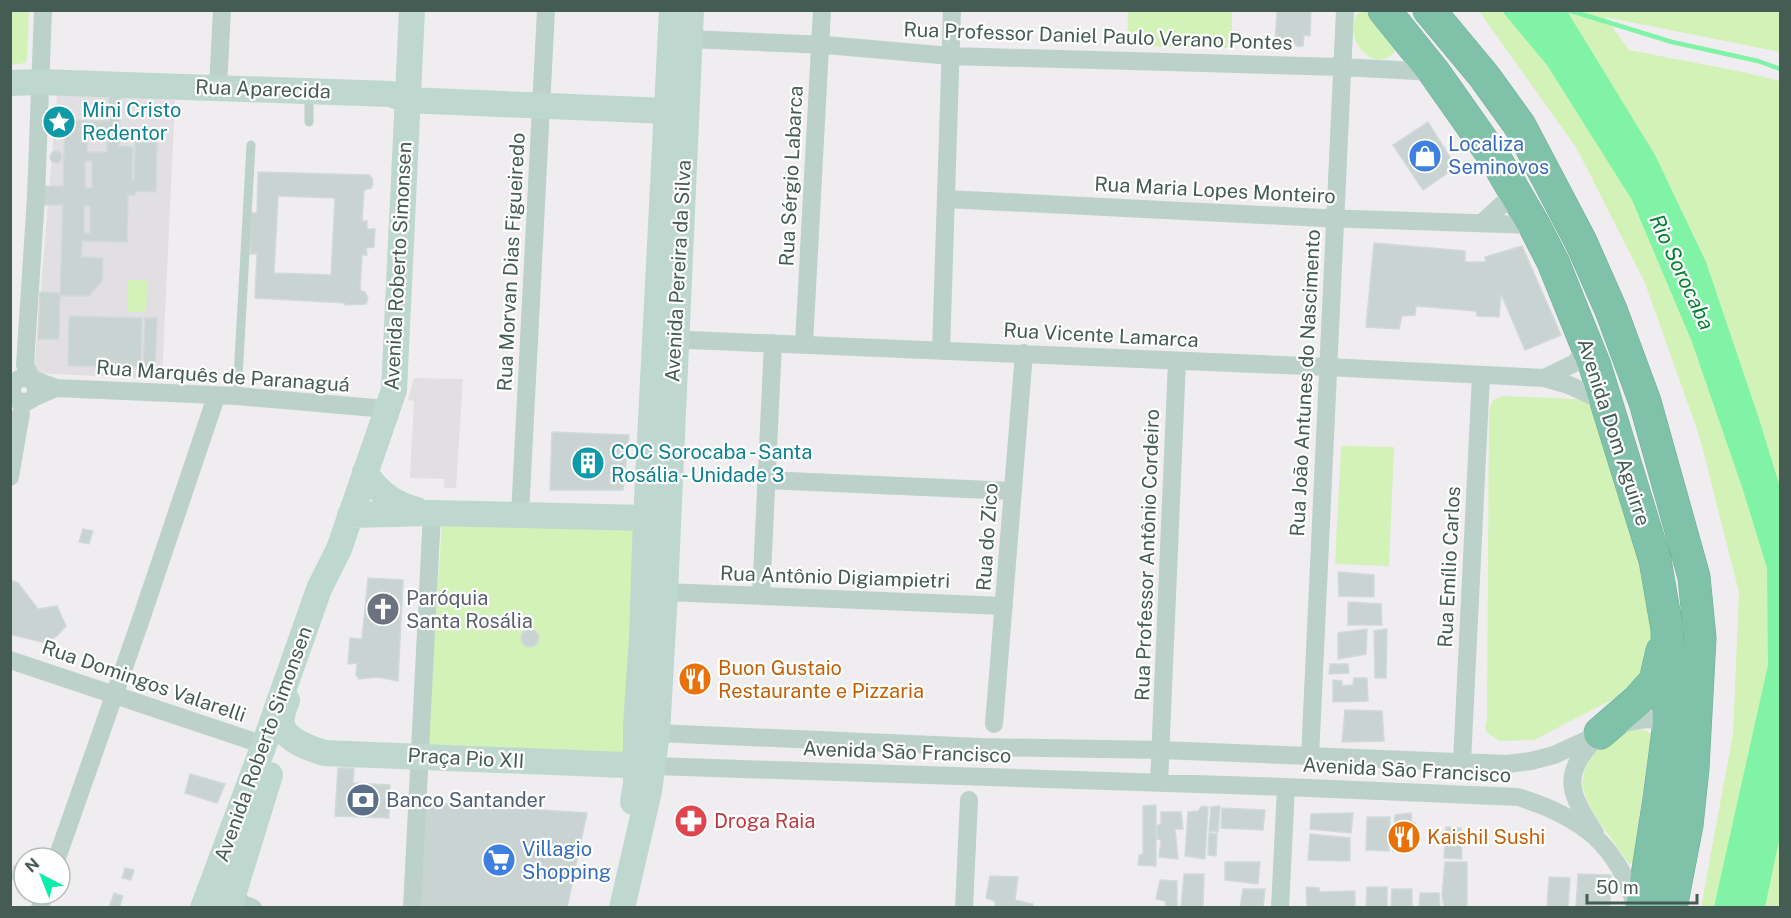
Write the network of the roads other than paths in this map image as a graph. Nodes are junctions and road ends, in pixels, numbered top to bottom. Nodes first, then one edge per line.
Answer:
1 (44, 10) edge
2 (222, 10) edge
3 (412, 10) edge
4 (546, 10) edge
5 (672, 10) edge
6 (691, 10) edge
7 (822, 10) edge
8 (952, 10) edge
9 (1345, 10) edge
10 (1384, 10) edge
11 (1429, 10) edge
12 (690, 39) junction
13 (820, 44) junction
14 (951, 56) junction
15 (1342, 67) junction
16 (1434, 72) junction
17 (40, 82) junction
18 (10, 83) edge
19 (218, 87) junction
20 (309, 91) junction
21 (407, 100) junction
22 (542, 107) junction
23 (676, 109) junction
24 (309, 122) dead end
25 (251, 145) dead end
26 (1516, 192) junction
27 (946, 199) junction
28 (1335, 218) junction
29 (1482, 223) junction
30 (1534, 225) junction
31 (665, 339) junction
32 (773, 343) junction
33 (804, 344) junction
34 (1588, 345) junction
35 (941, 351) junction
36 (1024, 353) junction
37 (1178, 361) junction
38 (1328, 367) junction
39 (1481, 375) junction
40 (1544, 378) junction
41 (22, 393) edge
42 (237, 396) junction
43 (216, 397) junction
44 (1607, 403) junction
45 (387, 409) junction
46 (365, 472) junction
47 (10, 477) edge
48 (766, 480) junction
49 (1013, 491) junction
50 (432, 513) junction
51 (350, 515) junction
52 (520, 515) junction
53 (656, 524) junction
54 (339, 549) junction
55 (665, 592) junction
56 (760, 596) junction
57 (315, 600) junction
58 (1004, 606) junction
59 (1667, 630) junction
60 (10, 660) edge
61 (114, 694) junction
62 (1669, 723) junction
63 (994, 724) junction
64 (285, 730) junction
65 (657, 733) junction
66 (1600, 733) junction
67 (264, 745) junction
68 (980, 747) junction
69 (1003, 747) junction
70 (1161, 750) junction
71 (324, 753) junction
72 (418, 756) junction
73 (1310, 757) junction
74 (1462, 762) junction
75 (644, 766) junction
76 (1694, 768) junction
77 (958, 776) junction
78 (981, 777) junction
79 (1159, 783) junction
80 (1286, 787) junction
81 (264, 792) junction
82 (969, 800) junction
83 (232, 833) junction
84 (1600, 842) junction
85 (61, 846) edge
86 (239, 903) edge
87 (203, 908) edge
88 (412, 908) edge
89 (608, 908) edge
90 (622, 908) edge
91 (964, 908) edge
92 (1280, 908) edge
93 (1636, 908) edge
94 (1642, 908) edge
95 (1671, 908) edge

1 - 17 street
2 - 19 street
3 - 21 main road, Avenida Roberto Simonsen
4 - 22 street, Rua Morvan Dias Figueiredo
5 - 23 main road, Avenida Pereira da Silva
6 - 12 main road, Avenida Pereira da Silva
7 - 13 street, Rua Sérgio Labarca
8 - 14 street
9 - 15 street, Rua João Antunes do Nascimento
10 - 16 highway, Avenida Dom Aguirre
11 - 76 highway, Avenida Dom Aguirre
12 - 13 street, Rua Professor Daniel Paulo Verano Pontes
12 - 23 main road, Avenida Pereira da Silva
13 - 14 street, Rua Professor Daniel Paulo Verano Pontes
13 - 33 street, Rua Sérgio Labarca
14 - 15 street, Rua Professor Daniel Paulo Verano Pontes
14 - 27 street
15 - 16 street, Rua Professor Daniel Paulo Verano Pontes
15 - 28 street, Rua João Antunes do Nascimento
16 - 26 highway, Avenida Dom Aguirre
17 - 18 main road, Rua Aparecida
17 - 19 main road, Rua Aparecida
17 - 41 street
19 - 20 main road, Rua Aparecida
20 - 21 main road, Rua Aparecida
20 - 24 lane
21 - 22 main road, Rua Aparecida
21 - 45 main road, Avenida Roberto Simonsen
22 - 23 main road, Rua Aparecida
22 - 52 street, Rua Morvan Dias Figueiredo
23 - 31 main road, Avenida Pereira da Silva
25 - 42 lane
26 - 29 street
26 - 30 highway, Avenida Dom Aguirre
27 - 28 street, Rua Maria Lopes Monteiro
27 - 35 street
28 - 29 street, Rua Maria Lopes Monteiro
28 - 38 street, Rua João Antunes do Nascimento
29 - 30 street, Rua Maria Lopes Monteiro
30 - 34 highway, Avenida Dom Aguirre
31 - 32 street, Rua Vicente Lamarca
31 - 53 main road, Avenida Pereira da Silva
32 - 33 street, Rua Vicente Lamarca
32 - 48 street
33 - 35 street, Rua Vicente Lamarca
34 - 40 street, Rua Vicente Lamarca
34 - 44 highway, Avenida Dom Aguirre
35 - 36 street, Rua Vicente Lamarca
36 - 37 street, Rua Vicente Lamarca
36 - 49 street, Rua do Zico
37 - 38 street, Rua Vicente Lamarca
37 - 70 street, Rua Professor Antônio Cordeiro
38 - 39 street, Rua Vicente Lamarca
38 - 73 street, Rua João Antunes do Nascimento
39 - 40 street, Rua Vicente Lamarca
39 - 74 street, Rua Emílio Carlos
40 - 44 street, Rua Vicente Lamarca
41 - 43 street, Rua Marquês de Paranaguá
41 - 47 street
42 - 43 street, Rua Marquês de Paranaguá
42 - 45 street, Rua Marquês de Paranaguá
43 - 61 street
44 - 59 highway, Avenida Dom Aguirre
45 - 46 main road, Avenida Roberto Simonsen
46 - 50 main road
46 - 51 main road, Avenida Roberto Simonsen
48 - 49 street
48 - 56 street
49 - 58 street, Rua do Zico
50 - 51 main road
50 - 52 main road
50 - 72 street
51 - 54 main road, Avenida Roberto Simonsen
52 - 53 main road
53 - 55 main road, Avenida Pereira da Silva
53 - 75 main road, Avenida Pereira da Silva
54 - 57 main road, Avenida Roberto Simonsen
54 - 64 main road, Avenida Roberto Simonsen
55 - 56 street, Rua Antônio Digiampietri
55 - 65 main road, Avenida Pereira da Silva
56 - 58 street, Rua Antônio Digiampietri
57 - 64 main road
57 - 67 main road, Avenida Roberto Simonsen
58 - 63 street, Rua do Zico
59 - 62 highway, Avenida Dom Aguirre
59 - 66 highway
60 - 61 street, Rua Domingos Valarelli
61 - 67 street, Rua Domingos Valarelli
61 - 85 street
62 - 66 street, Avenida São Francisco
62 - 76 highway
62 - 94 highway, Avenida Dom Aguirre
63 - 68 street, Rua do Zico
63 - 69 street, Rua do Zico
64 - 71 main road, Praça Pio XII
64 - 81 main road, Avenida Roberto Simonsen
65 - 68 street, Avenida São Francisco
65 - 75 main road, Avenida Pereira da Silva
66 - 74 street, Avenida São Francisco
66 - 84 street
67 - 81 main road
67 - 83 main road, Avenida Roberto Simonsen
68 - 69 street, Avenida São Francisco
69 - 70 street, Avenida São Francisco
70 - 73 street, Avenida São Francisco
70 - 79 street
71 - 72 main road, Praça Pio XII
71 - 81 main road
72 - 75 main road, Praça Pio XII
72 - 88 street
73 - 74 street, Avenida São Francisco
75 - 77 street, Avenida São Francisco
75 - 89 main road, Avenida Pereira da Silva
75 - 90 main road, Avenida Pereira da Silva
76 - 95 highway, Avenida Dom Aguirre
77 - 78 street, Avenida São Francisco
77 - 82 street
78 - 79 street, Avenida São Francisco
78 - 82 street
79 - 80 street, Avenida São Francisco
80 - 84 street, Avenida São Francisco
80 - 92 street
81 - 86 main road, Avenida Roberto Simonsen
82 - 91 street
83 - 86 main road
83 - 87 main road, Avenida Roberto Simonsen
84 - 93 street, Avenida São Francisco

